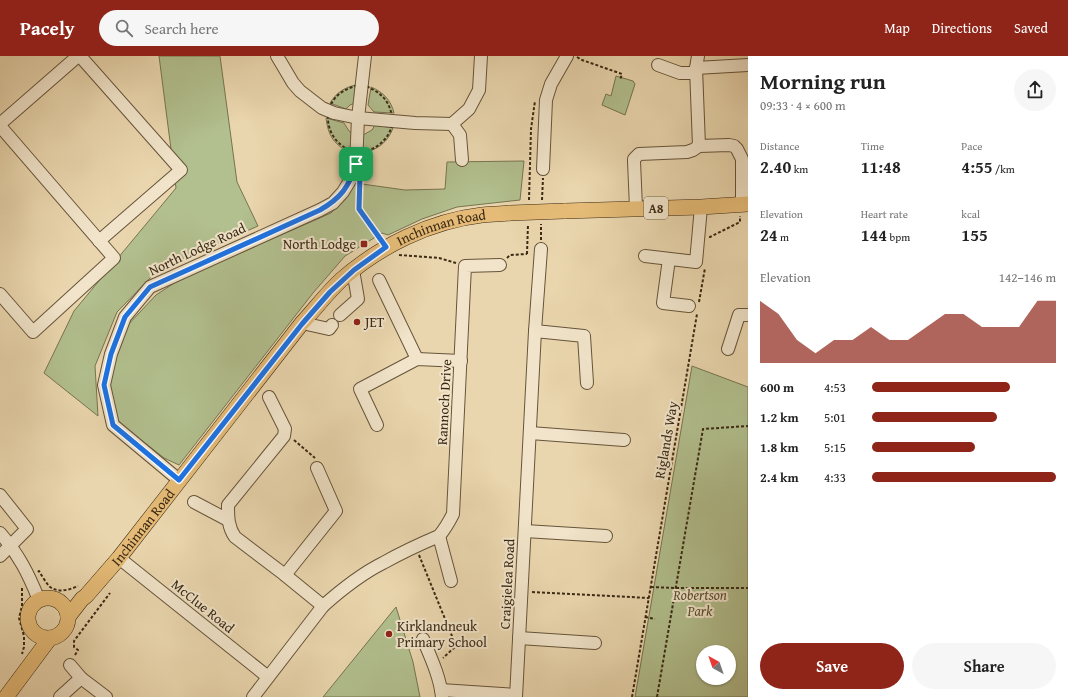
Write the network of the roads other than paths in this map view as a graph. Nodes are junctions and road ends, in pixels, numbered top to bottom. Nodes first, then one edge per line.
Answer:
1 (79, 56) edge
2 (277, 56) edge
3 (365, 56) edge
4 (481, 56) edge
5 (567, 56) edge
6 (698, 56) edge
7 (658, 65) dead end
8 (748, 65) edge
9 (696, 71) junction
10 (358, 118) junction
11 (452, 124) junction
12 (0, 125) edge
13 (699, 146) junction
14 (462, 160) dead end
15 (543, 169) dead end
16 (745, 204) edge
17 (701, 207) junction
18 (636, 208) junction
19 (100, 241) junction
20 (541, 249) dead end
21 (644, 256) dead end
22 (668, 259) junction
23 (500, 265) road end
24 (354, 270) junction
25 (379, 280) dead end
26 (0, 294) edge
27 (689, 306) dead end
28 (340, 315) dead end
29 (748, 315) edge
30 (302, 324) junction
31 (332, 324) dead end
32 (535, 331) junction
33 (728, 350) dead end
34 (417, 359) junction
35 (461, 361) junction
36 (587, 383) dead end
37 (269, 397) dead end
38 (377, 425) dead end
39 (530, 433) junction
40 (624, 440) dead end
41 (317, 468) road end
42 (179, 480) junction
43 (0, 495) edge
44 (194, 502) dead end
45 (228, 520) junction
46 (525, 531) junction
47 (0, 533) edge
48 (439, 536) junction
49 (606, 536) dead end
50 (11, 546) junction
51 (0, 556) edge
52 (119, 558) junction
53 (285, 575) junction
54 (451, 581) dead end
55 (39, 600) junction
56 (323, 606) junction
57 (65, 610) junction
58 (34, 632) junction
59 (50, 638) junction
60 (519, 638) junction
61 (423, 639) dead end
62 (595, 643) dead end
63 (24, 661) junction
64 (70, 665) road end
65 (268, 677) junction
66 (81, 678) junction
67 (441, 694) edge
68 (516, 696) edge
69 (6, 697) edge
70 (60, 697) edge
71 (106, 697) edge
72 (253, 697) edge

1 - 12 street
1 - 19 street
2 - 10 street
3 - 10 street, North Lodge Road
4 - 11 street
5 - 15 street
6 - 9 street
7 - 9 street
8 - 9 street
9 - 13 street
10 - 11 street
10 - 42 street, North Lodge Road
11 - 14 street
12 - 19 street
13 - 16 street
13 - 18 street
16 - 17 main road, Inchinnan Road / A8
17 - 18 main road, Inchinnan Road / A8
17 - 22 street
18 - 24 main road, Inchinnan Road / A8, bridge
19 - 26 street
20 - 32 street, Craigielea Road
21 - 22 street
22 - 27 street
23 - 35 street, Rannoch Drive
24 - 28 street
24 - 30 main road, Inchinnan Road / A8
25 - 34 street
29 - 33 street
30 - 31 street
30 - 42 main road, Inchinnan Road / A8
32 - 36 street
32 - 39 street, Craigielea Road
34 - 35 street
34 - 38 street
35 - 48 street, Rannoch Drive
37 - 45 street
39 - 40 street
39 - 46 street, Craigielea Road
41 - 53 street
42 - 52 main road, Inchinnan Road / A8
43 - 50 street
44 - 45 street
45 - 53 street
46 - 49 street, Craigielea Road
46 - 60 street, Craigielea Road
47 - 50 street
48 - 54 street
48 - 56 street
50 - 51 street
50 - 55 street
52 - 57 main road, Inchinnan Road / A8
52 - 65 street, McClue Road
53 - 56 street
55 - 57 main road
55 - 58 main road
56 - 65 street
57 - 59 main road
58 - 59 main road
58 - 63 main road
59 - 63 main road
60 - 62 street, Craigielea Road
60 - 68 street, Craigielea Road
61 - 67 street, Craigielea Road
63 - 69 main road
64 - 66 street
65 - 72 street
66 - 70 street
66 - 71 street
67 - 68 street, Craigielea Road

